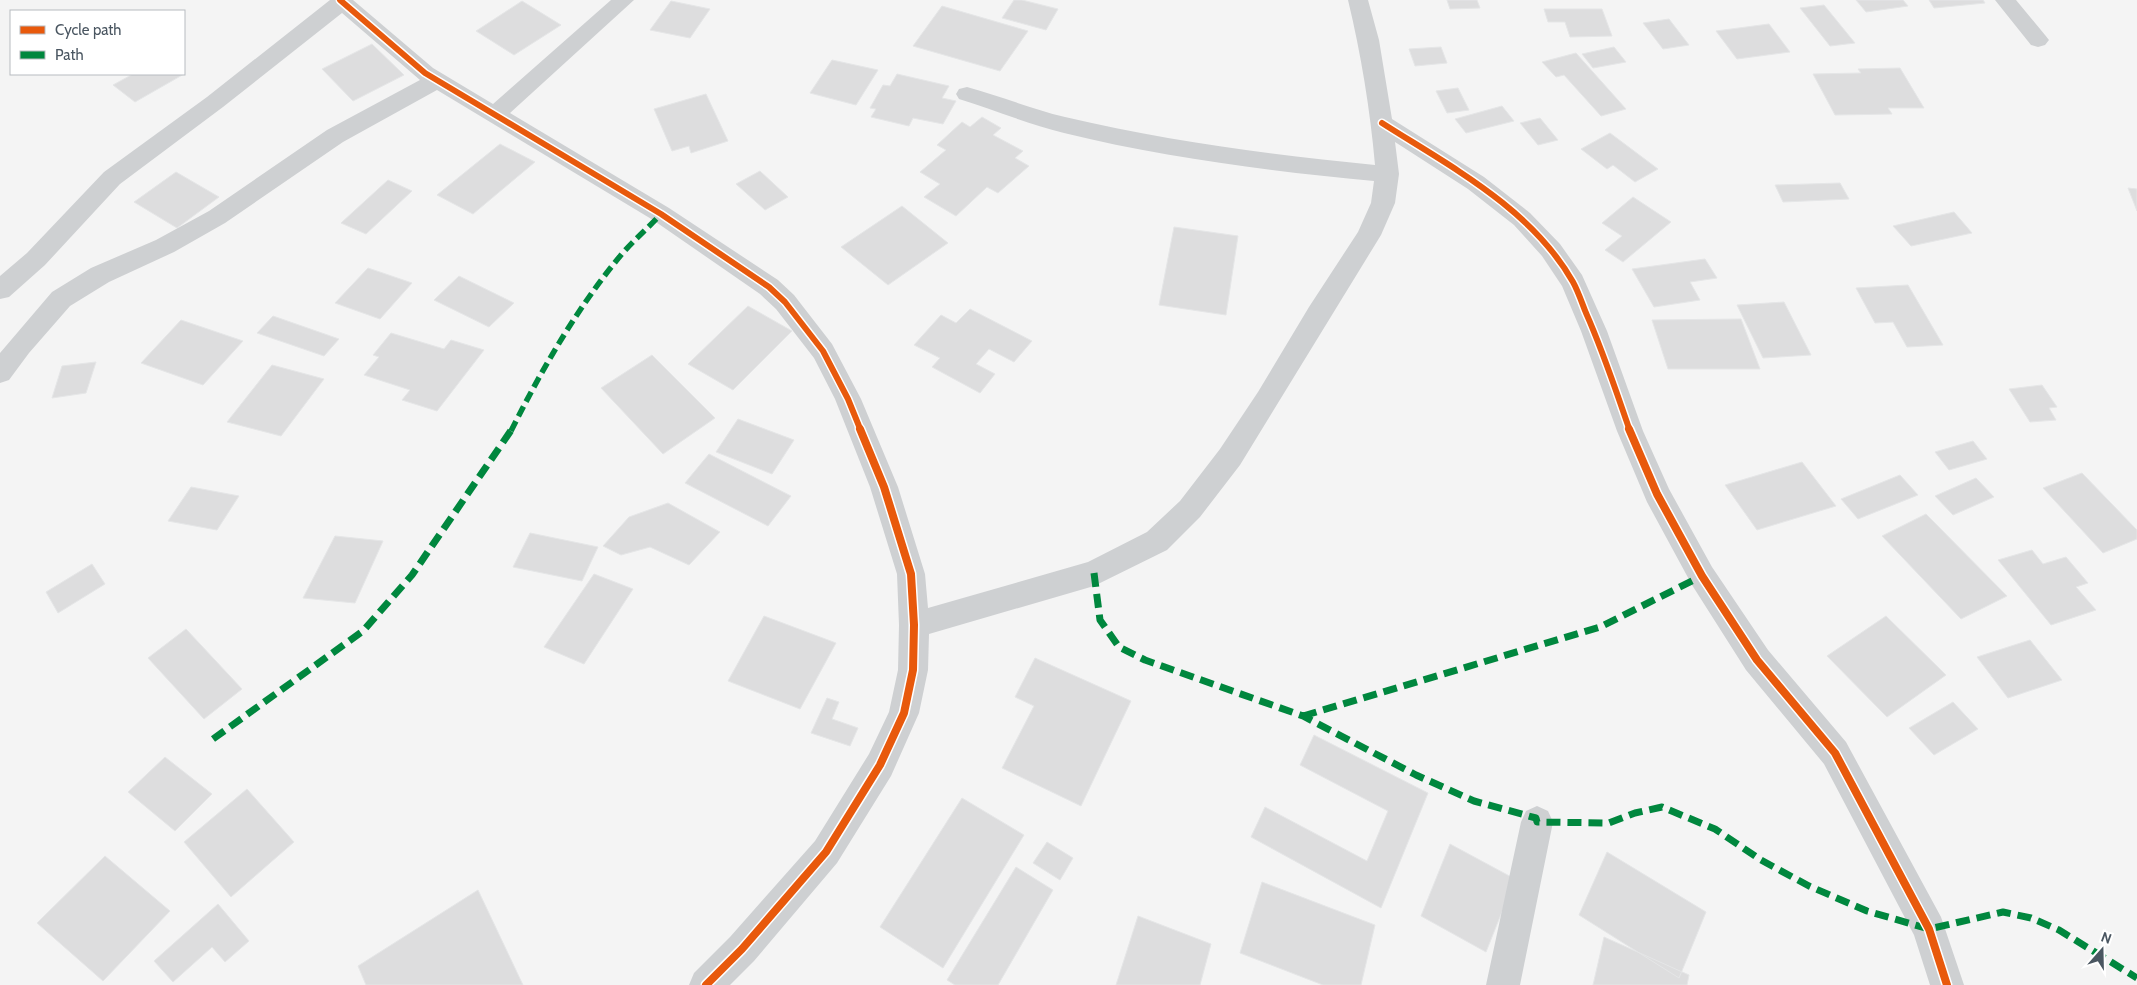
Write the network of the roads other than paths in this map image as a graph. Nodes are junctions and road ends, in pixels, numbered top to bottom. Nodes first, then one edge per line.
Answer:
1 (624, 0) edge
2 (1358, 0) edge
3 (2005, 0) edge
4 (341, 1) edge
5 (2038, 40) dead end
6 (437, 80) junction
7 (968, 94) dead end
8 (494, 115) junction
9 (1382, 123) junction
10 (1387, 174) junction
11 (0, 290) edge
12 (0, 373) edge
13 (914, 625) junction
14 (1537, 822) dead end
15 (706, 985) edge
16 (1503, 985) edge
17 (1948, 985) edge

1 - 8 street
2 - 9 street
3 - 5 street
4 - 6 street
4 - 11 street
6 - 8 street
6 - 12 street
7 - 10 street
8 - 13 street
9 - 10 street
9 - 17 street
10 - 13 street
13 - 15 street
14 - 16 street

